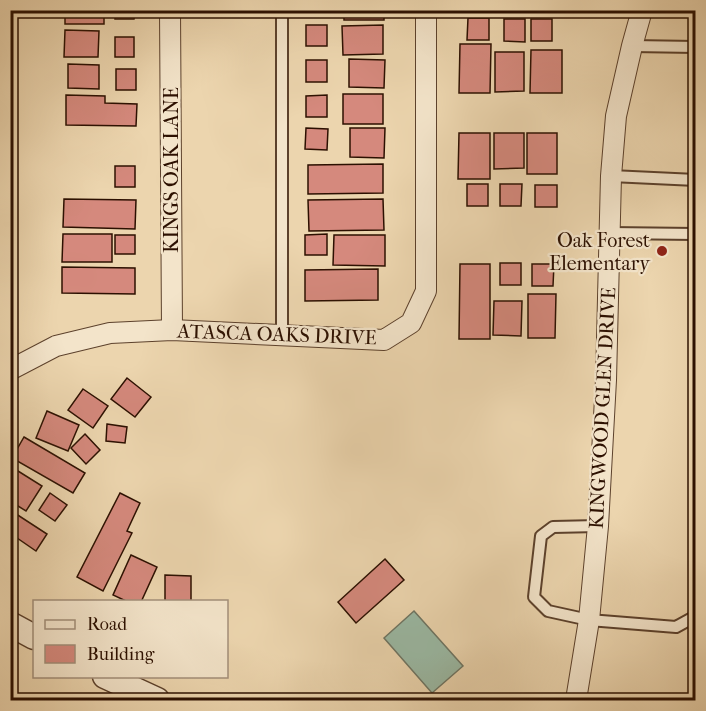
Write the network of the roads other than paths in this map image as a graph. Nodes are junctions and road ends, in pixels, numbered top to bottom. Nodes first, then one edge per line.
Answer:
1 (170, 10) edge
2 (282, 10) edge
3 (426, 10) edge
4 (642, 10) edge
5 (632, 46) junction
6 (696, 47) edge
7 (610, 176) junction
8 (696, 180) edge
9 (609, 233) junction
10 (696, 234) edge
11 (172, 330) junction
12 (282, 335) junction
13 (10, 370) edge
14 (598, 526) junction
15 (696, 616) edge
16 (588, 620) junction
17 (10, 624) edge
18 (33, 636) edge
19 (109, 678) edge
20 (157, 700) edge
21 (576, 700) edge

1 - 11 street, KINGS OAK LANE
2 - 12 lane
3 - 12 street, ATASCA OAKS DRIVE
4 - 5 street, KINGWOOD GLEN DRIVE
5 - 6 lane
5 - 7 street, KINGWOOD GLEN DRIVE
7 - 8 lane
7 - 9 street, KINGWOOD GLEN DRIVE
9 - 10 lane
9 - 14 street, KINGWOOD GLEN DRIVE
11 - 12 street, ATASCA OAKS DRIVE
11 - 13 street, ATASCA OAKS DRIVE
14 - 16 street, KINGWOOD GLEN DRIVE
14 - 16 lane
15 - 16 lane
16 - 21 street, KINGWOOD GLEN DRIVE
17 - 18 street
19 - 20 street

